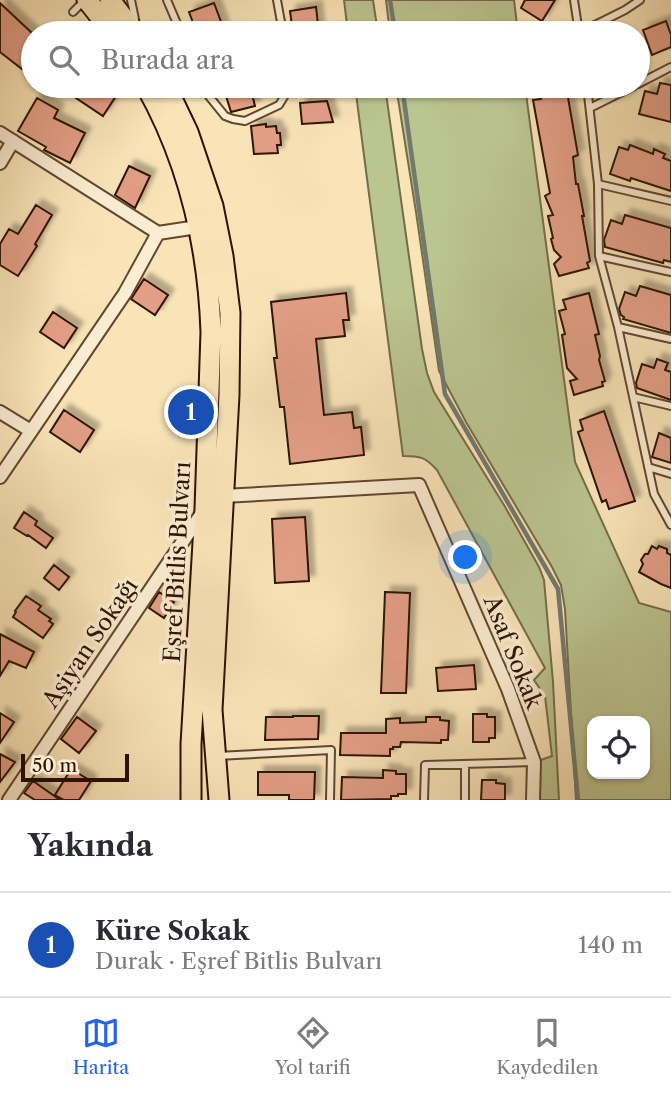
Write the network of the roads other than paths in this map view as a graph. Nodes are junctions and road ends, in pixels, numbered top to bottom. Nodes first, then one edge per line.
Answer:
1 (110, 0) edge
2 (131, 0) edge
3 (167, 0) edge
4 (277, 0) edge
5 (574, 0) edge
6 (640, 0) edge
7 (81, 4) edge
8 (100, 21) edge
9 (127, 21) edge
10 (134, 21) edge
11 (176, 21) edge
12 (281, 21) edge
13 (577, 21) edge
14 (603, 21) edge
15 (671, 67) edge
16 (650, 78) edge
17 (152, 98) edge
18 (172, 98) edge
19 (210, 98) edge
20 (284, 98) edge
21 (589, 98) edge
22 (610, 98) edge
23 (590, 108) junction
24 (0, 133) edge
25 (13, 141) junction
26 (0, 163) edge
27 (598, 184) junction
28 (671, 201) edge
29 (208, 225) junction
30 (158, 233) junction
31 (599, 256) junction
32 (671, 272) edge
33 (618, 327) junction
34 (671, 339) edge
35 (633, 397) junction
36 (671, 406) edge
37 (0, 412) edge
38 (31, 432) junction
39 (648, 467) junction
40 (671, 474) edge
41 (0, 477) edge
42 (223, 496) junction
43 (205, 509) junction
44 (671, 525) edge
45 (215, 756) junction
46 (534, 762) junction
47 (465, 764) junction
48 (9, 800) edge
49 (191, 800) edge
50 (219, 800) edge
51 (330, 800) edge
52 (424, 800) edge
53 (465, 800) edge
54 (533, 800) edge

1 - 9 main road
2 - 10 lane
3 - 11 lane
4 - 12 lane
5 - 13 lane
6 - 14 lane
7 - 8 main road
15 - 16 lane
17 - 29 main road, Eşref Bitlis Bulvarı
18 - 29 main road, Eşref Bitlis Bulvarı
19 - 20 lane
21 - 23 lane
22 - 23 lane
23 - 27 lane
24 - 25 street
25 - 26 street
25 - 30 street
27 - 28 lane
27 - 31 lane
29 - 30 street
29 - 42 main road, Eşref Bitlis Bulvarı
29 - 43 main road, Eşref Bitlis Bulvarı
30 - 38 street
31 - 32 lane
31 - 33 lane
33 - 34 lane
33 - 35 lane
35 - 36 lane
35 - 39 lane
37 - 38 street
38 - 41 street
39 - 40 lane
39 - 44 lane
42 - 45 main road, Eşref Bitlis Bulvarı
42 - 46 street, Asaf Sokak
43 - 48 street, Aşiyan Sokağı
43 - 49 main road, Eşref Bitlis Bulvarı
45 - 50 main road, Eşref Bitlis Bulvarı
45 - 51 lane
46 - 47 lane
46 - 54 street, Asaf Sokak
47 - 52 lane
47 - 53 lane

